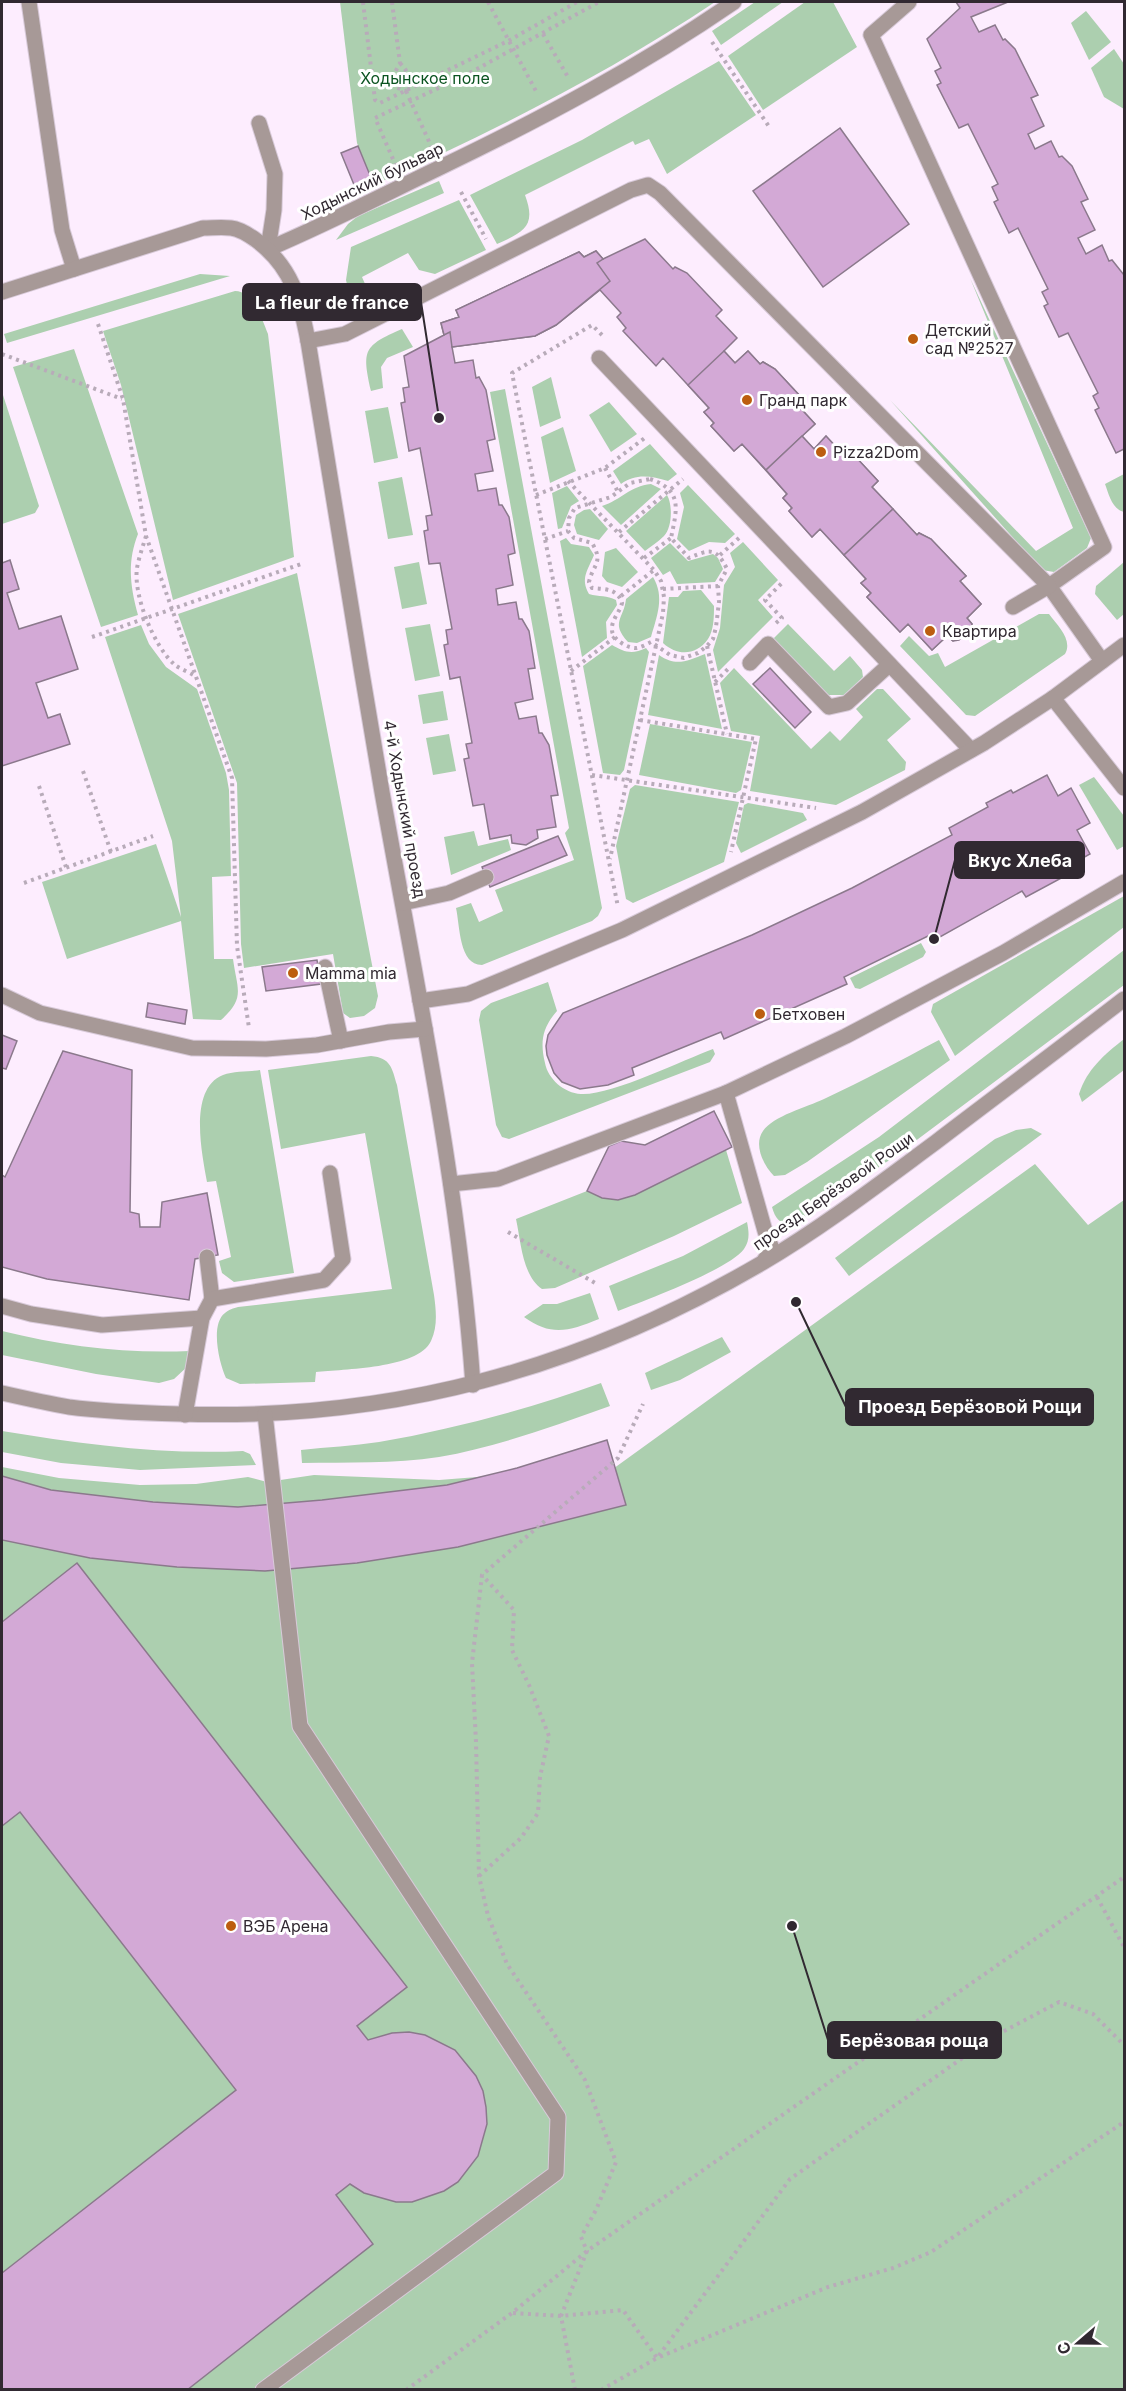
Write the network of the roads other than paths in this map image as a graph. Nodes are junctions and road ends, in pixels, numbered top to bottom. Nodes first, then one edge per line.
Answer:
1 (29, 2) edge
2 (734, 2) edge
3 (909, 2) edge
4 (259, 123) dead end
5 (268, 249) junction
6 (74, 269) junction
7 (2, 292) edge
8 (308, 341) junction
9 (599, 358) dead end
10 (1049, 586) junction
11 (1013, 607) dead end
12 (1125, 645) edge
13 (1102, 661) junction
14 (750, 663) dead end
15 (889, 664) junction
16 (1053, 698) junction
17 (971, 750) junction
18 (1125, 788) edge
19 (486, 877) dead end
20 (1125, 882) edge
21 (403, 903) junction
22 (325, 967) dead end
23 (2, 995) edge
24 (1125, 999) edge
25 (420, 1001) junction
26 (425, 1029) junction
27 (340, 1041) junction
28 (726, 1093) junction
29 (330, 1173) dead end
30 (451, 1184) junction
31 (207, 1257) dead end
32 (760, 1264) junction
33 (212, 1299) junction
34 (2, 1306) edge
35 (202, 1318) junction
36 (473, 1385) junction
37 (2, 1393) edge
38 (185, 1414) junction
39 (265, 1414) junction
40 (264, 2390) edge

1 - 6 street
2 - 5 street, Ходынский бульвар
3 - 10 street
4 - 5 street
5 - 6 street
5 - 8 street, 4-й Ходынский проезд
6 - 7 street
8 - 10 street
8 - 21 street, 4-й Ходынский проезд
9 - 15 street
10 - 11 street
10 - 13 street
12 - 13 street
13 - 16 street
14 - 15 street
15 - 17 street
16 - 17 street
16 - 18 street
17 - 25 street
19 - 21 street
20 - 28 street
21 - 25 street, 4-й Ходынский проезд
22 - 27 street
23 - 27 street
24 - 32 street, проезд Берёзовой Рощи
25 - 26 street, 4-й Ходынский проезд
26 - 27 street
26 - 30 street, 4-й Ходынский проезд
28 - 30 street
28 - 32 street
29 - 33 street
30 - 36 street, 4-й Ходынский проезд
31 - 33 street
32 - 36 street, проезд Берёзовой Рощи
33 - 35 street
34 - 35 street
35 - 38 street
36 - 39 street, проезд Берёзовой Рощи
37 - 38 street, проезд Берёзовой Рощи
38 - 39 street, проезд Берёзовой Рощи
39 - 40 street

